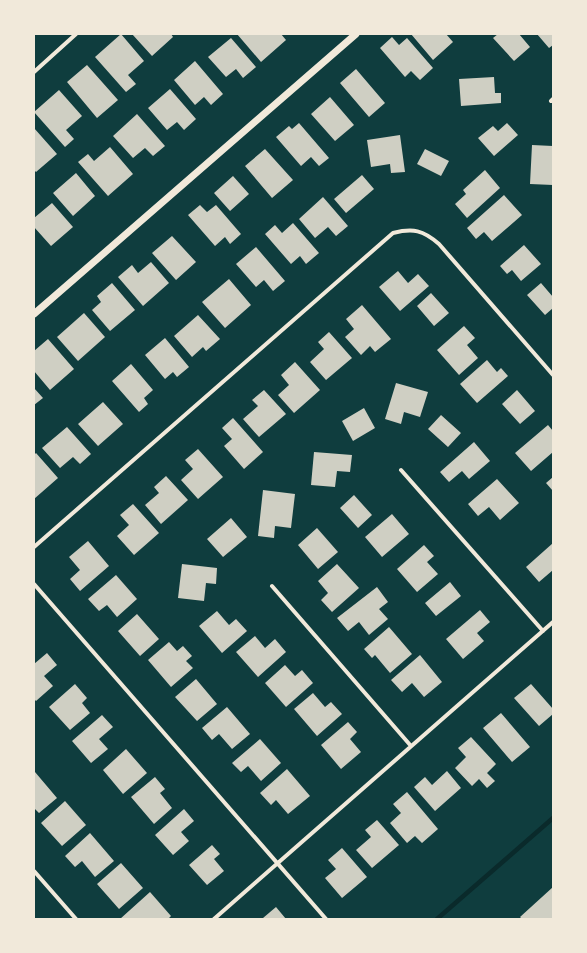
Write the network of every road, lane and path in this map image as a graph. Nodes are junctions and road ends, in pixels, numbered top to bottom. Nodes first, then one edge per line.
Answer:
1 (76, 34) edge
2 (356, 34) edge
3 (34, 72) edge
4 (34, 314) edge
5 (553, 375) edge
6 (401, 470) dead end
7 (34, 547) edge
8 (34, 584) edge
9 (272, 586) dead end
10 (553, 622) edge
11 (543, 631) junction
12 (411, 746) junction
13 (277, 863) junction
14 (34, 872) edge
15 (76, 919) edge
16 (214, 919) edge
17 (326, 919) edge

1 - 3 street
2 - 4 street
5 - 7 street
6 - 11 street
8 - 13 street
9 - 12 street
10 - 11 street
11 - 12 street
12 - 13 street
13 - 16 street
13 - 17 street
14 - 15 street

